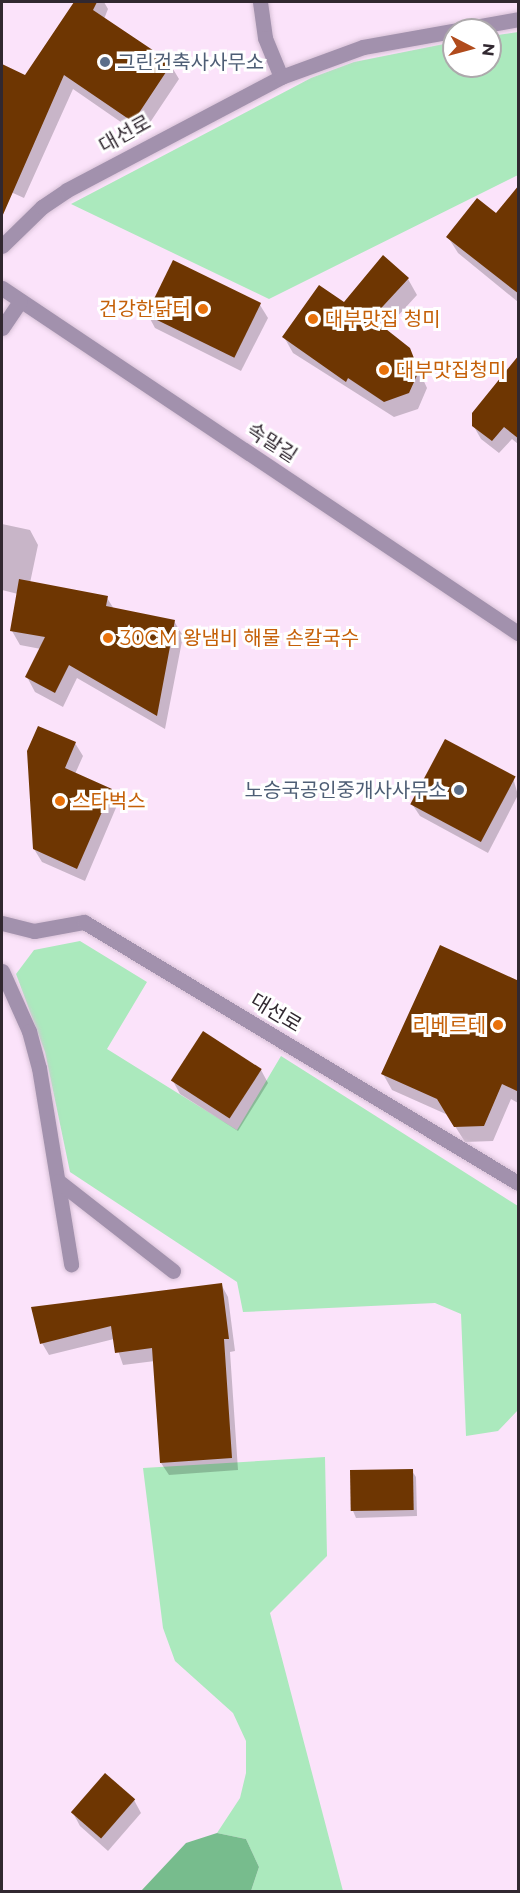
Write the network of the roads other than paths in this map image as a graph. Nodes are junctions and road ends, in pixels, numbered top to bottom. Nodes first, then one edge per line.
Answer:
1 (260, 2) edge
2 (519, 19) edge
3 (281, 77) junction
4 (2, 246) edge
5 (2, 288) edge
6 (20, 301) junction
7 (2, 328) edge
8 (519, 633) edge
9 (2, 923) edge
10 (2, 970) edge
11 (58, 1181) junction
12 (519, 1183) edge
13 (71, 1264) dead end
14 (173, 1271) dead end

1 - 3 street
2 - 3 street, 대선로
3 - 4 street, 대선로
5 - 6 street, 속말길
6 - 7 street
6 - 8 street, 속말길
9 - 12 street, 대선로
10 - 11 street
11 - 13 street
11 - 14 street

